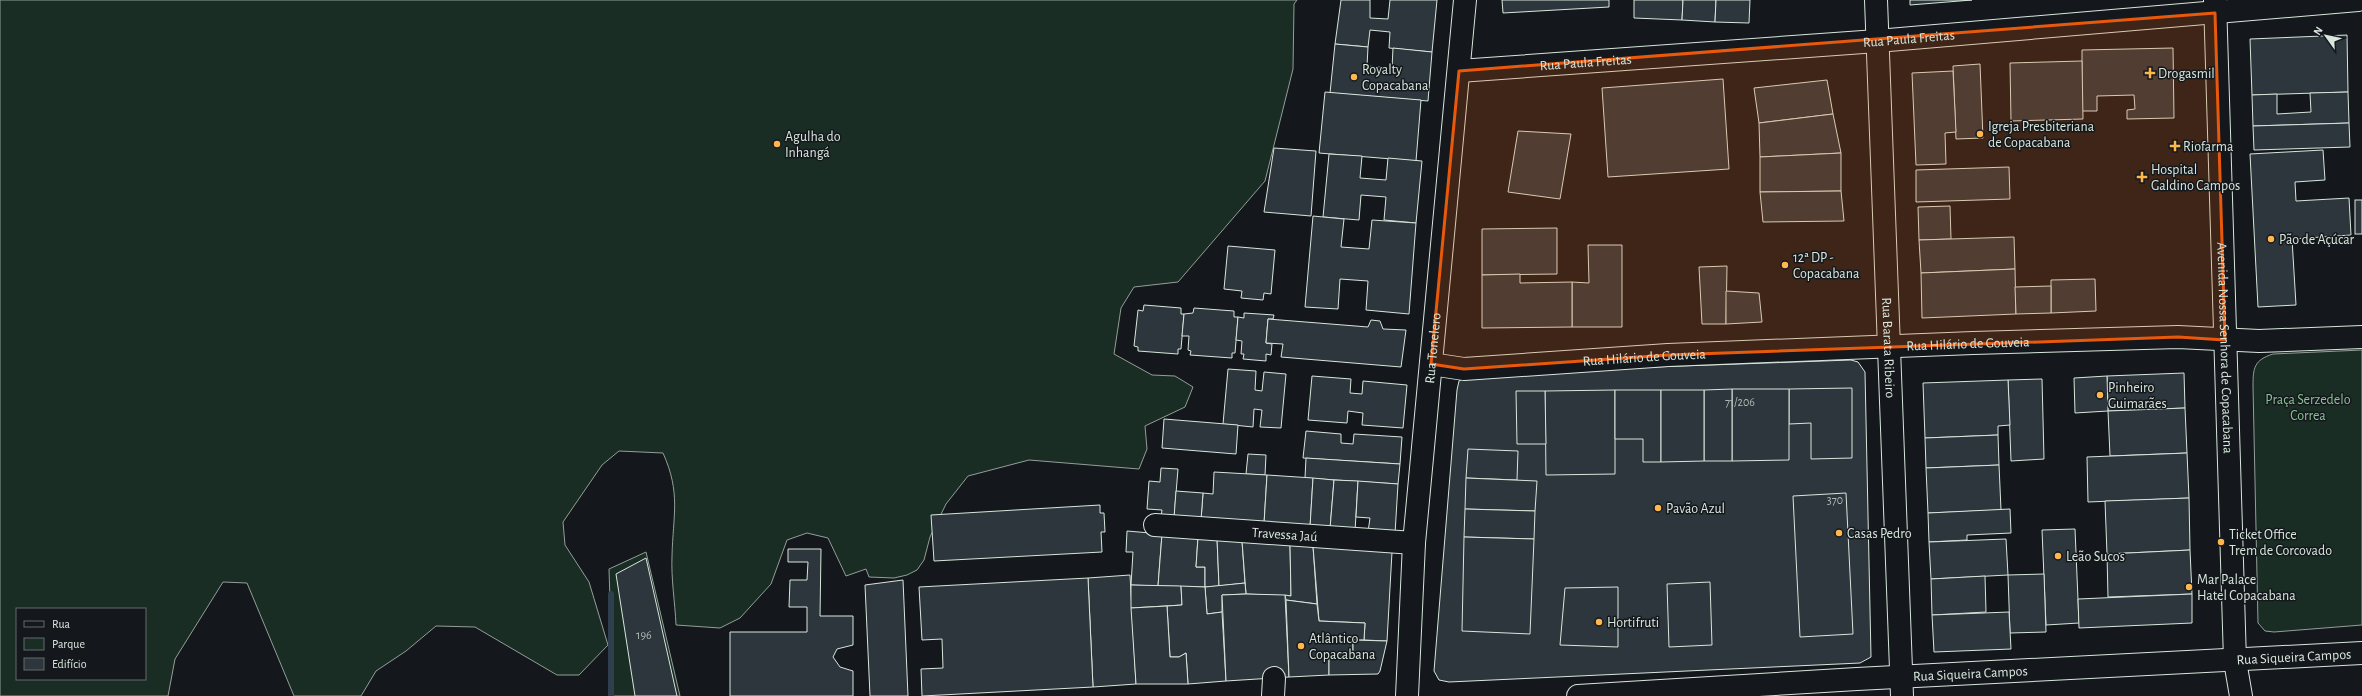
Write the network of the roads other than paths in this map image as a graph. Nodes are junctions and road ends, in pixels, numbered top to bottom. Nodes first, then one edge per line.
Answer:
1 (1465, 0) edge
2 (1876, 0) edge
3 (2358, 0) edge
4 (2215, 7) edge
5 (1877, 41) junction
6 (1459, 70) junction
7 (2362, 337) edge
8 (2225, 340) junction
9 (1888, 347) junction
10 (1431, 364) junction
11 (1155, 525) dead end
12 (1414, 544) junction
13 (2362, 653) edge
14 (2235, 661) junction
15 (1901, 686) edge
16 (1774, 691) edge
17 (1606, 695) edge
18 (1407, 696) edge
19 (1578, 696) edge
20 (2240, 696) edge

1 - 6 street, Rua Tonelero
2 - 5 street, Rua Barata Ribeiro
3 - 4 street, Rua Paula Freitas
4 - 5 street, Rua Paula Freitas
4 - 8 street, Avenida Nossa Senhora de Copacabana
5 - 6 street, Rua Paula Freitas
5 - 9 street, Rua Barata Ribeiro
6 - 10 street, Rua Tonelero
7 - 8 street, Rua Hilário de Gouveia
8 - 9 street, Rua Hilário de Gouveia
8 - 14 street, Avenida Nossa Senhora de Copacabana
9 - 10 street, Rua Hilário de Gouveia
9 - 15 street, Rua Barata Ribeiro
10 - 12 street, Rua Tonelero
11 - 12 street, Travessa Jaú
12 - 18 street, Rua Tonelero
13 - 14 street, Rua Siqueira Campos
14 - 15 street, Rua Siqueira Campos
14 - 20 street, Avenida Nossa Senhora de Copacabana
15 - 16 street, Rua Siqueira Campos
16 - 17 street, Rua Siqueira Campos
17 - 19 street, Rua Siqueira Campos

